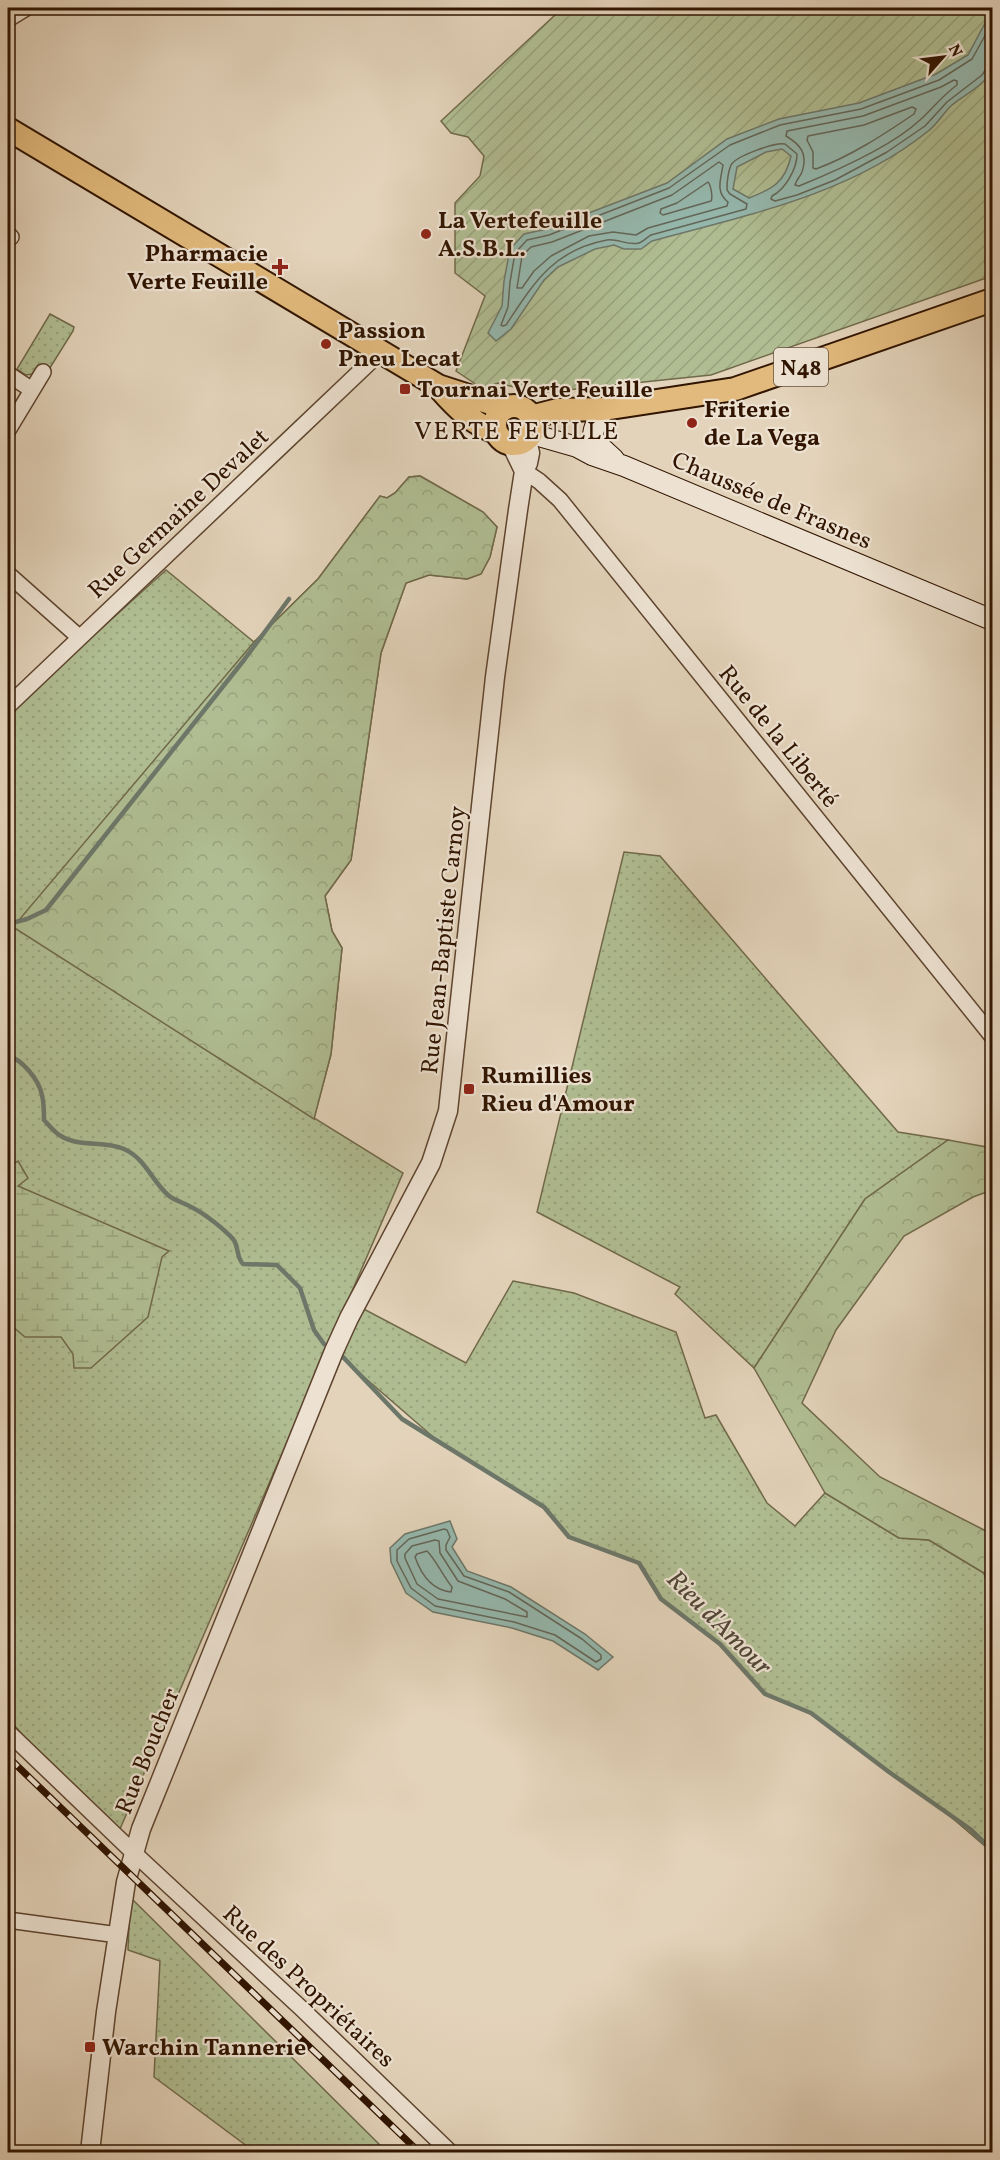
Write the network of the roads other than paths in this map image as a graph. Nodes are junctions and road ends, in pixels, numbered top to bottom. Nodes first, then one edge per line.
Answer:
1 (26, 8) edge
2 (8, 19) edge
3 (8, 129) edge
4 (993, 300) edge
5 (377, 350) junction
6 (44, 372) dead end
7 (8, 374) edge
8 (438, 386) junction
9 (32, 390) junction
10 (604, 409) junction
11 (8, 430) edge
12 (519, 432) junction
13 (620, 465) junction
14 (524, 471) junction
15 (8, 574) edge
16 (993, 620) edge
17 (79, 637) junction
18 (8, 706) edge
19 (993, 1036) edge
20 (319, 1386) joint
21 (8, 1732) edge
22 (135, 1854) junction
23 (8, 1920) edge
24 (118, 1935) junction
25 (90, 2152) edge
26 (450, 2152) edge

1 - 2 street
3 - 5 main road
4 - 10 main road, N48
5 - 8 main road
5 - 17 street, Rue Germaine Devalet
6 - 9 street
7 - 9 street
8 - 12 main road
8 - 12 main road
9 - 11 street
10 - 12 main road, N48
10 - 13 main road
12 - 13 main road, Chaussée de Frasnes
12 - 14 street
13 - 16 main road, Chaussée de Frasnes
14 - 19 street, Rue de la Liberté
14 - 20 street, Rue Jean-Baptiste Carnoy
15 - 17 street
17 - 18 street, Rue Germaine Devalet
20 - 22 street, Rue Boucher
21 - 22 street, Rue des Propriétaires
22 - 24 street, Rue Boucher
22 - 26 street, Rue des Propriétaires
23 - 24 street
24 - 25 street, Rue Boucher

